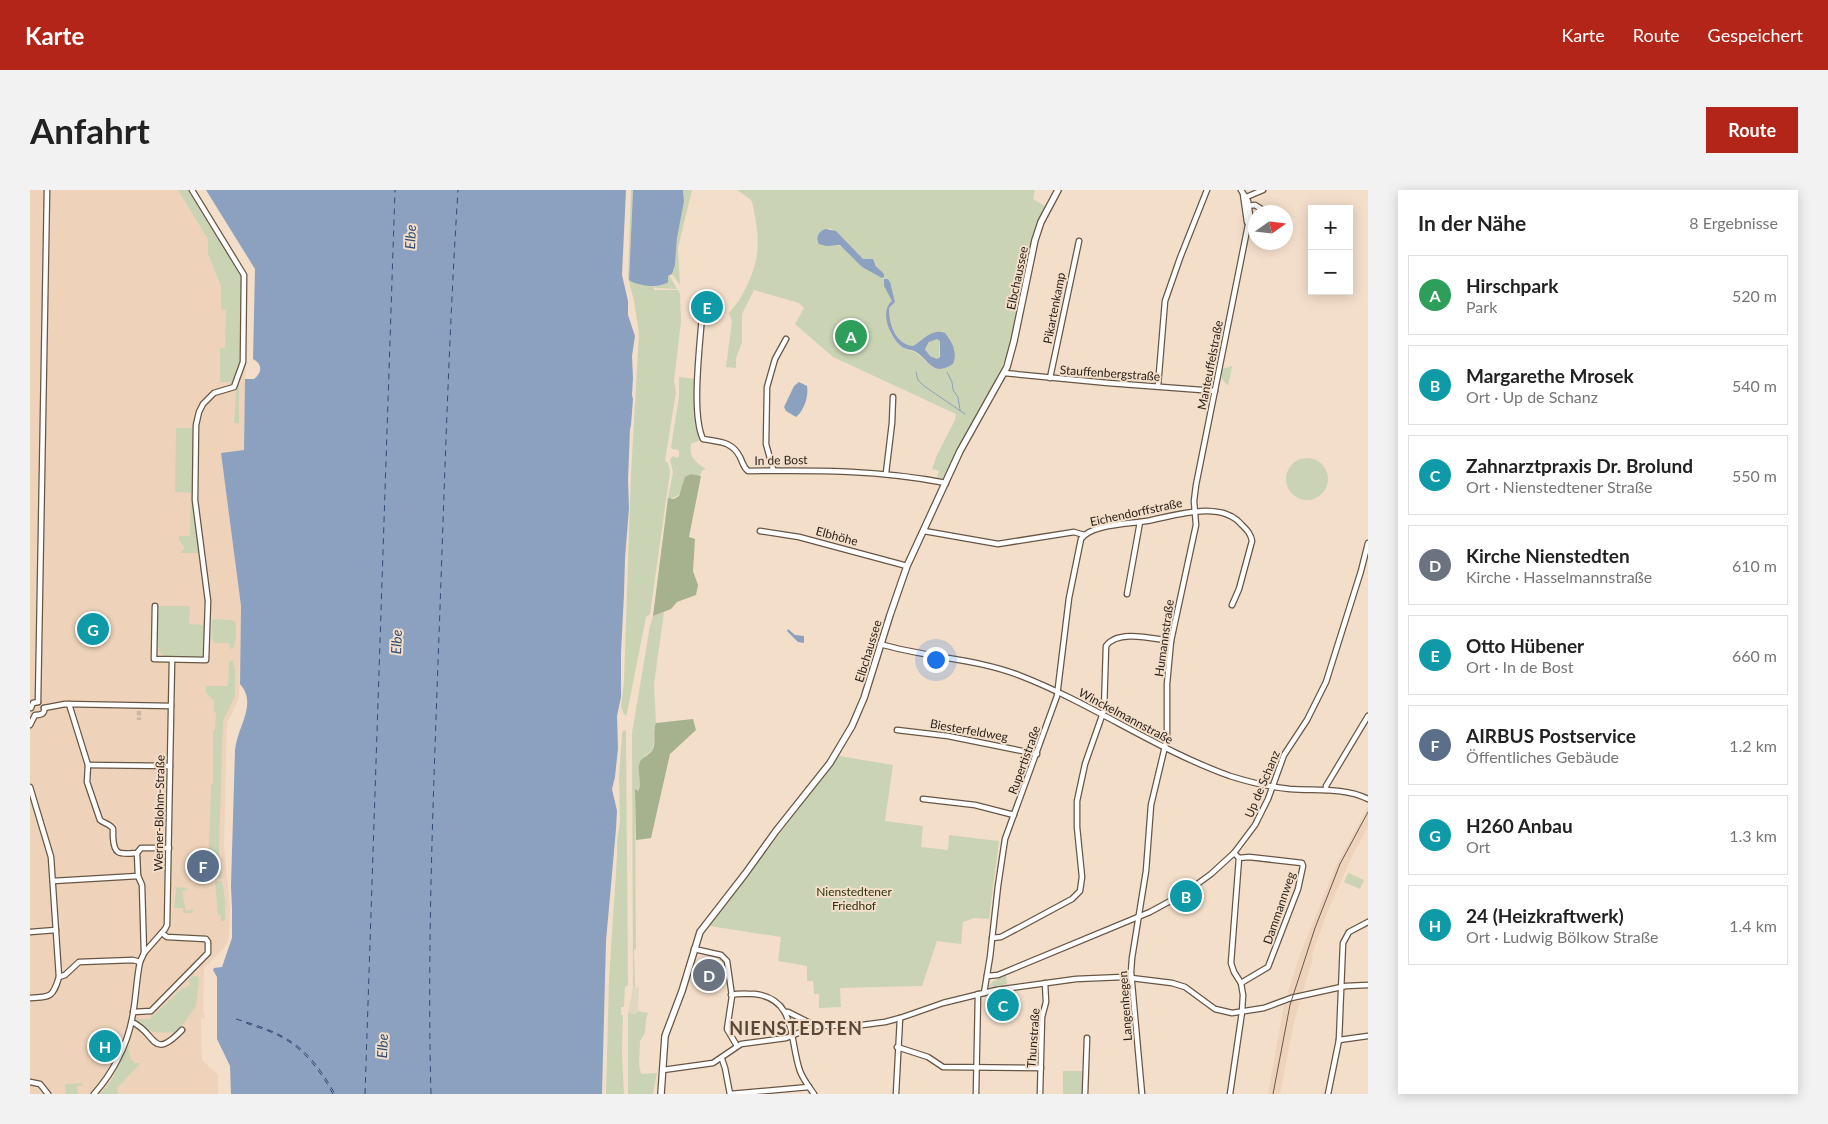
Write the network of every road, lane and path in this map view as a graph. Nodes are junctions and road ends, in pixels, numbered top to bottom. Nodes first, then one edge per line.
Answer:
1 (47, 190) edge
2 (192, 190) edge
3 (1058, 190) edge
4 (1207, 190) edge
5 (1263, 190) edge
6 (1244, 195) edge
7 (1247, 206) joint
8 (1079, 242) dead end
9 (705, 310) dead end
10 (786, 339) dead end
11 (1004, 373) junction
12 (1050, 378) junction
13 (1158, 386) junction
14 (1215, 391) junction
15 (893, 397) dead end
16 (773, 469) junction
17 (886, 473) junction
18 (946, 483) junction
19 (1194, 510) junction
20 (1140, 522) junction
21 (760, 531) dead end
22 (924, 531) junction
23 (1084, 535) junction
24 (1368, 542) edge
25 (907, 566) junction
26 (1127, 594) dead end
27 (1232, 605) dead end
28 (155, 606) dead end
29 (1171, 642) junction
30 (880, 644) junction
31 (172, 660) junction
32 (1058, 691) junction
33 (38, 702) junction
34 (69, 704) junction
35 (139, 705) junction
36 (171, 706) junction
37 (31, 708) edge
38 (44, 708) junction
39 (139, 711) tunnel mouth
40 (1102, 713) junction
41 (35, 715) junction
42 (1368, 716) edge
43 (30, 724) edge
44 (897, 730) dead end
45 (1165, 748) junction
46 (1037, 754) junction
47 (88, 765) junction
48 (170, 766) junction
49 (30, 787) edge
50 (1273, 787) junction
51 (1326, 790) junction
52 (1366, 798) edge
53 (923, 799) dead end
54 (1014, 815) junction
55 (169, 848) junction
56 (137, 853) junction
57 (1234, 853) junction
58 (1239, 858) junction
59 (138, 876) junction
60 (53, 881) junction
61 (1140, 917) junction
62 (1368, 922) edge
63 (56, 930) junction
64 (30, 932) edge
65 (162, 932) junction
66 (992, 938) junction
67 (694, 950) junction
68 (144, 953) junction
69 (140, 962) junction
70 (987, 976) junction
71 (59, 977) junction
72 (1132, 978) junction
73 (1044, 983) junction
74 (1242, 983) junction
75 (1368, 985) edge
76 (1341, 988) junction
77 (981, 994) junction
78 (731, 995) junction
79 (30, 998) edge
80 (133, 1012) junction
81 (785, 1012) junction
82 (1242, 1012) junction
83 (900, 1018) junction
84 (132, 1022) junction
85 (816, 1026) junction
86 (182, 1030) dead end
87 (1368, 1036) edge
88 (791, 1037) junction
89 (1087, 1038) dead end
90 (1339, 1040) junction
91 (737, 1046) junction
92 (897, 1048) junction
93 (722, 1059) junction
94 (977, 1067) junction
95 (1041, 1068) junction
96 (663, 1070) junction
97 (30, 1082) edge
98 (809, 1087) junction
99 (48, 1094) edge
100 (94, 1094) edge
101 (661, 1094) edge
102 (730, 1094) edge
103 (814, 1094) edge
104 (896, 1094) edge
105 (976, 1094) edge
106 (1040, 1094) edge
107 (1085, 1094) edge
108 (1142, 1094) edge
109 (1230, 1094) edge
110 (1328, 1094) edge

1 - 33 street
2 - 31 street
3 - 11 main road, Elbchaussee
4 - 13 street
5 - 6 street
6 - 7 street, Manteuffelstraße
7 - 14 street, Manteuffelstraße
8 - 12 street, Pikartenkamp
9 - 16 street, In de Bost
10 - 16 street
11 - 12 street, Stauffenbergstraße
11 - 18 main road, Elbchaussee
12 - 13 street, Stauffenbergstraße
13 - 14 street, Stauffenbergstraße
14 - 19 street, Manteuffelstraße
15 - 17 street
16 - 17 street, In de Bost
17 - 18 street, In de Bost
18 - 22 main road, Elbchaussee
19 - 20 street, Eichendorffstraße
19 - 27 street, Eichendorffstraße
19 - 29 street, Humannstraße
20 - 23 street, Eichendorffstraße
20 - 26 street
21 - 25 street, Elbhöhe
22 - 23 street, Eichendorffstraße
22 - 25 main road, Elbchaussee
23 - 32 street, Rupertistraße
24 - 50 street, Up de Schanz
25 - 30 main road, Elbchaussee
28 - 31 street
29 - 40 street
29 - 45 street, Humannstraße
30 - 32 street, Winckelmannstraße
30 - 67 main road, Elbchaussee
31 - 36 street, Werner-Blohm-Straße
32 - 40 street, Winckelmannstraße
32 - 46 street, Rupertistraße
33 - 37 street
33 - 38 street
34 - 35 street
34 - 38 street
34 - 47 street
35 - 36 street
35 - 39 street
36 - 48 street, Werner-Blohm-Straße
37 - 41 street
38 - 41 street
40 - 45 street, Winckelmannstraße
40 - 66 street
41 - 43 street
42 - 51 street
44 - 46 street, Biesterfeldweg
45 - 50 street, Winckelmannstraße
45 - 61 street, Humannstraße
46 - 54 street, Rupertistraße
47 - 48 street
47 - 56 street
48 - 55 street, Werner-Blohm-Straße
49 - 60 street
50 - 51 street, Winckelmannstraße
50 - 57 street, Up de Schanz
51 - 52 street, Winckelmannstraße
53 - 54 street
54 - 66 street, Rupertistraße
55 - 56 street
55 - 65 street, Werner-Blohm-Straße
56 - 59 street
57 - 58 street
57 - 61 street, Up de Schanz
58 - 74 street
58 - 74 street, Dammannweg
59 - 60 street
59 - 68 street
60 - 63 street
61 - 70 street, Up de Schanz
61 - 72 street, Langenhegen
62 - 76 street
63 - 64 street
63 - 71 street
65 - 68 street
65 - 80 street
66 - 70 street, Rupertistraße
67 - 78 street
67 - 96 main road, Elbchaussee
68 - 69 street
69 - 71 street
69 - 80 street
70 - 77 street, Rupertistraße
71 - 79 street
72 - 73 street
72 - 82 street
72 - 108 street, Langenhegen
73 - 77 street
73 - 95 street, Thunstraße
74 - 82 street
75 - 76 street
76 - 82 street
76 - 90 street
77 - 83 street
77 - 94 street, Rupertistraße
78 - 81 street
78 - 91 street
80 - 84 street
81 - 85 street
81 - 88 street
82 - 109 street
83 - 85 street
83 - 92 street
84 - 86 street
84 - 100 street
85 - 88 street
87 - 90 street
88 - 91 street
88 - 98 street
89 - 107 street
90 - 110 street
91 - 93 street
92 - 94 street
92 - 104 street
93 - 96 street
93 - 102 street
94 - 95 street
94 - 105 street, Rupertistraße
95 - 106 street, Thunstraße
96 - 101 main road, Elbchaussee
97 - 99 street
98 - 102 street
98 - 103 street

